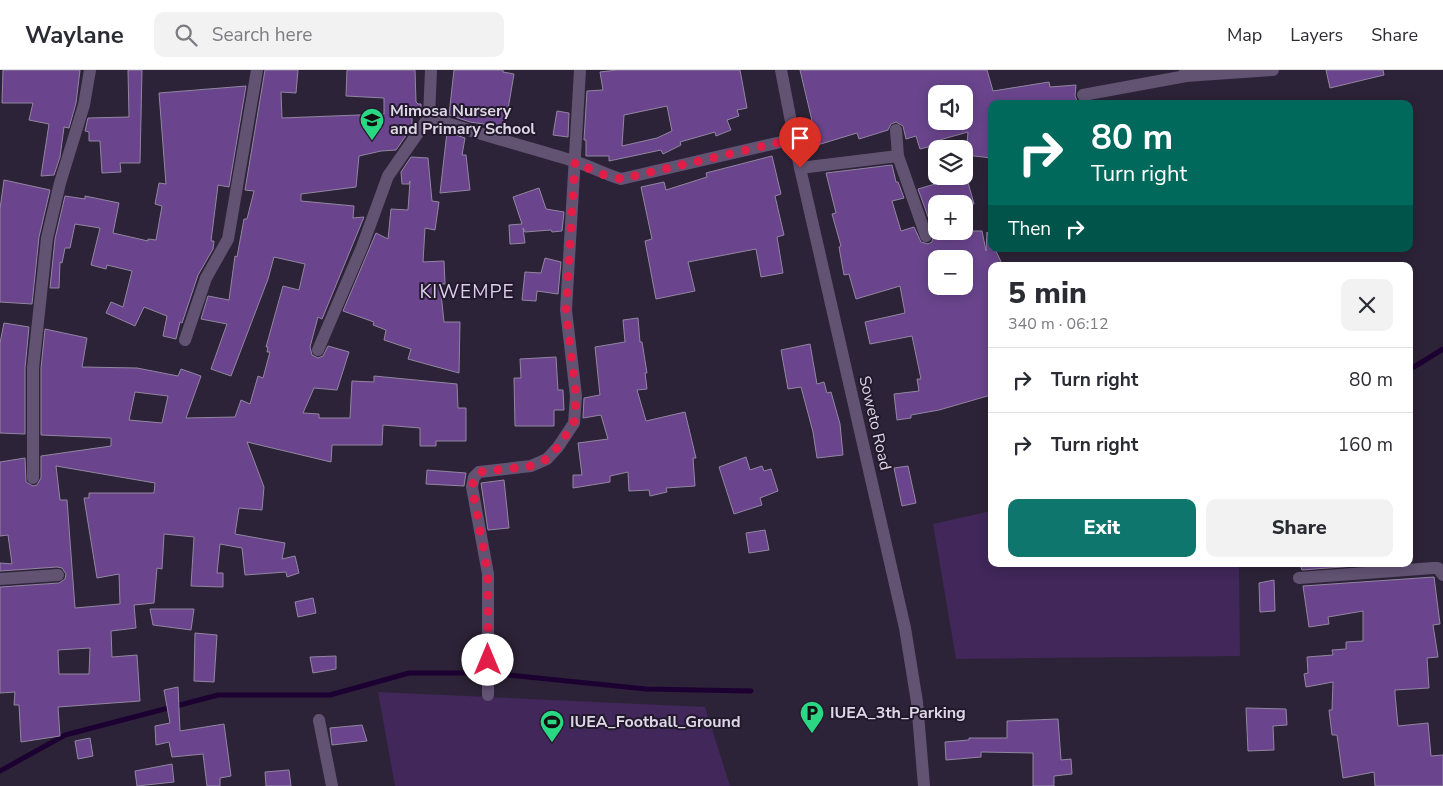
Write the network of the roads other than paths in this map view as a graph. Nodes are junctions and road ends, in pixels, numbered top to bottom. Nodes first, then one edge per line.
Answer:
1 (90, 70) edge
2 (257, 70) edge
3 (431, 70) edge
4 (580, 70) edge
5 (781, 70) edge
6 (1273, 70) edge
7 (1186, 73) edge
8 (1083, 95) dead end
9 (429, 117) junction
10 (896, 130) dead end
11 (794, 139) junction
12 (898, 156) junction
13 (575, 162) junction
14 (800, 168) junction
15 (926, 236) dead end
16 (185, 340) dead end
17 (318, 350) dead end
18 (33, 478) dead end
19 (1443, 574) edge
20 (58, 575) dead end
21 (1298, 578) dead end
22 (0, 579) edge
23 (488, 695) dead end
24 (319, 720) dead end
25 (332, 786) edge
26 (924, 786) edge

1 - 18 street
2 - 16 street
3 - 9 street
4 - 13 street
5 - 11 street, Soweto Road
6 - 7 street
7 - 8 street
9 - 13 street
9 - 17 street
10 - 12 street
11 - 13 street
11 - 14 street, Soweto Road
12 - 14 street
12 - 15 street
13 - 23 street
14 - 26 street, Soweto Road
19 - 21 street
20 - 22 street
24 - 25 street

